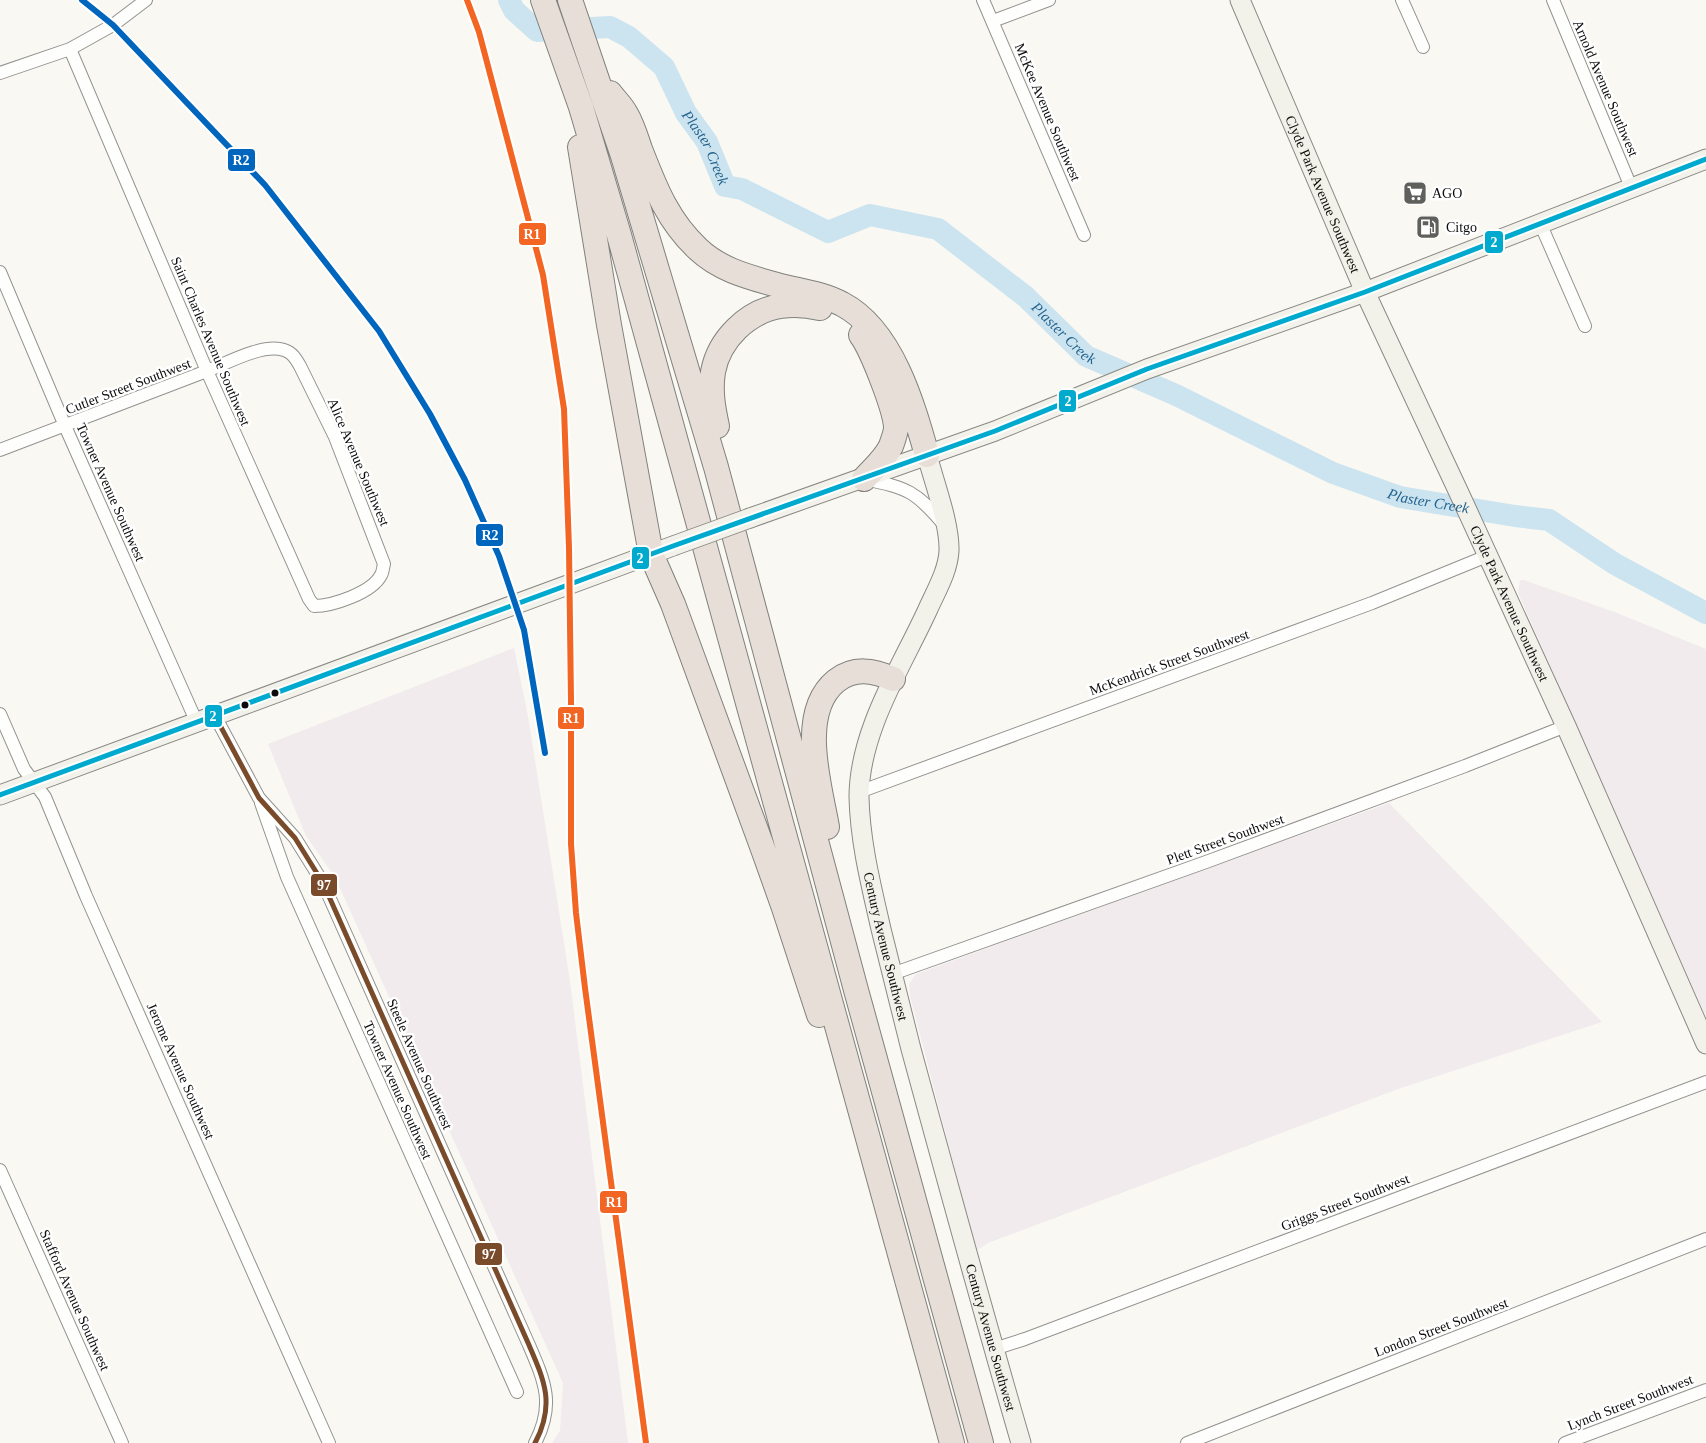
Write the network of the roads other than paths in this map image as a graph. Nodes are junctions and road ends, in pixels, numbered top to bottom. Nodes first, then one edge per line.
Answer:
1 (146, 0) edge
2 (543, 0) edge
3 (570, 0) edge
4 (983, 0) edge
5 (1048, 0) edge
6 (1240, 0) edge
7 (1402, 0) edge
8 (1553, 0) edge
9 (992, 20) junction
10 (1423, 47) dead end
11 (70, 49) junction
12 (569, 70) junction
13 (0, 74) edge
14 (597, 78) junction
15 (1705, 163) edge
16 (1632, 187) junction
17 (1540, 223) junction
18 (1084, 235) dead end
19 (0, 272) edge
20 (1365, 292) junction
21 (1585, 326) dead end
22 (267, 348) joint
23 (208, 371) junction
24 (66, 426) junction
25 (0, 450) edge
26 (927, 455) junction
27 (716, 467) junction
28 (864, 479) junction
29 (948, 530) junction
30 (1484, 548) junction
31 (651, 554) junction
32 (352, 596) joint
33 (893, 678) junction
34 (0, 714) edge
35 (215, 716) junction
36 (197, 723) junction
37 (1566, 726) junction
38 (33, 782) junction
39 (860, 792) junction
40 (0, 795) edge
41 (259, 798) junction
42 (847, 955) junction
43 (892, 974) junction
44 (1706, 1044) edge
45 (1706, 1082) edge
46 (876, 1164) junction
47 (0, 1170) edge
48 (1706, 1239) edge
49 (994, 1349) junction
50 (1706, 1390) edge
51 (516, 1392) dead end
52 (122, 1443) edge
53 (329, 1443) edge
54 (535, 1443) edge
55 (952, 1443) edge
56 (981, 1443) edge
57 (1021, 1443) edge
58 (1187, 1443) edge
59 (1565, 1443) edge

1 - 11 street
2 - 12 highway
3 - 14 highway
4 - 9 street, McKee Avenue Southwest
5 - 9 street
6 - 20 main road, Clyde Park Avenue Southwest
7 - 10 street
8 - 16 street, Arnold Avenue Southwest
9 - 18 street, McKee Avenue Southwest
11 - 13 street
11 - 23 street, Saint Charles Avenue Southwest
12 - 31 highway
12 - 46 highway
14 - 26 highway
14 - 27 highway
15 - 16 main road
16 - 17 main road
17 - 20 main road
17 - 21 street
19 - 24 street, Towner Avenue Southwest
20 - 26 main road
20 - 30 main road, Clyde Park Avenue Southwest
22 - 23 street, Cutler Street Southwest
22 - 32 street, Alice Avenue Southwest
23 - 24 street, Cutler Street Southwest
23 - 32 street, Saint Charles Avenue Southwest
24 - 25 street, Cutler Street Southwest
24 - 36 street, Towner Avenue Southwest
26 - 28 main road
26 - 29 main road, Century Avenue Southwest
27 - 28 highway
27 - 42 highway
28 - 29 street
28 - 31 main road, bridge
29 - 33 main road, Century Avenue Southwest
30 - 37 main road, Clyde Park Avenue Southwest
30 - 39 street, McKendrick Street Southwest
31 - 35 main road
31 - 46 highway
33 - 39 main road, Century Avenue Southwest
33 - 42 highway
34 - 38 street, Jerome Avenue Southwest
35 - 36 main road
35 - 41 street, Steele Avenue Southwest
36 - 38 main road
37 - 43 street, Plett Street Southwest
37 - 44 main road, Clyde Park Avenue Southwest
38 - 40 main road
38 - 53 street, Jerome Avenue Southwest
39 - 43 main road, Century Avenue Southwest
41 - 51 street, Towner Avenue Southwest
41 - 54 street, Steele Avenue Southwest
42 - 56 highway
43 - 49 main road, Century Avenue Southwest
45 - 49 street, Griggs Street Southwest
46 - 55 highway
47 - 52 street, Stafford Avenue Southwest
48 - 58 street, London Street Southwest
49 - 57 main road, Century Avenue Southwest
50 - 59 street, Lynch Street Southwest

